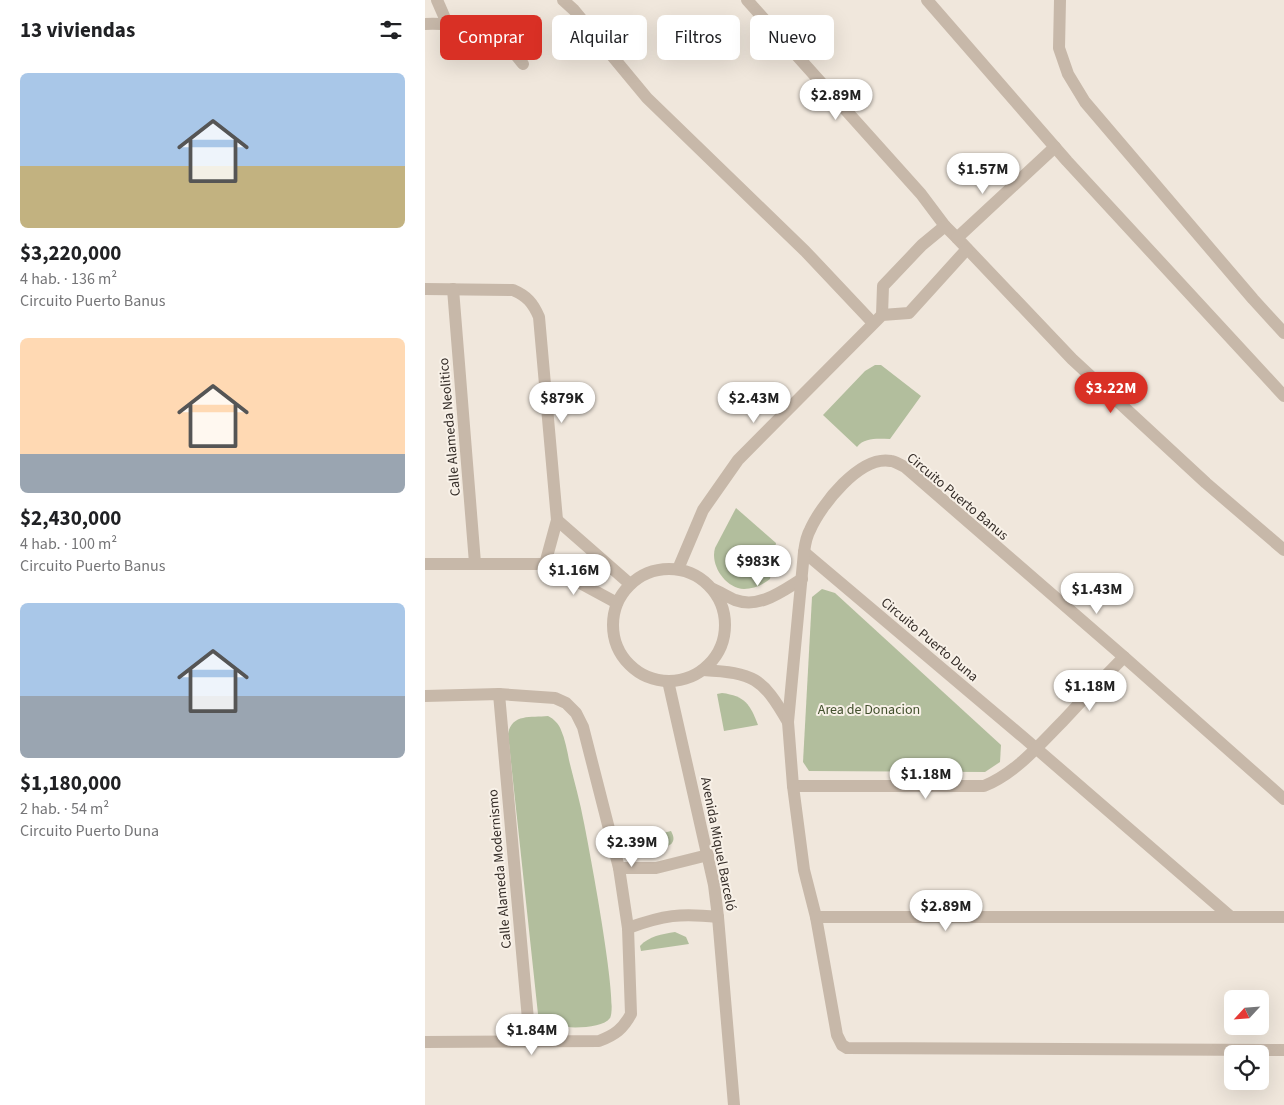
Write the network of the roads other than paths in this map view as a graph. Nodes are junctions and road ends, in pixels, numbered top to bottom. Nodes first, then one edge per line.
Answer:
1 (437, 0) edge
2 (563, 0) edge
3 (747, 0) edge
4 (927, 0) edge
5 (1059, 0) edge
6 (443, 15) edge
7 (425, 24) edge
8 (440, 24) edge
9 (519, 60) edge
10 (523, 64) dead end
11 (1055, 147) junction
12 (945, 226) junction
13 (957, 238) junction
14 (967, 248) junction
15 (425, 289) edge
16 (453, 289) junction
17 (877, 319) junction
18 (1284, 333) edge
19 (1284, 396) edge
20 (557, 520) junction
21 (1284, 550) edge
22 (804, 552) junction
23 (475, 563) junction
24 (425, 564) edge
25 (545, 564) junction
26 (678, 569) junction
27 (801, 579) junction
28 (630, 584) junction
29 (713, 589) junction
30 (617, 603) junction
31 (1124, 657) junction
32 (703, 670) junction
33 (668, 681) junction
34 (499, 694) junction
35 (425, 696) edge
36 (788, 722) junction
37 (1036, 748) junction
38 (793, 786) junction
39 (1284, 799) edge
40 (707, 855) junction
41 (619, 868) junction
42 (718, 917) junction
43 (816, 917) junction
44 (1231, 917) junction
45 (1284, 918) edge
46 (628, 928) junction
47 (425, 1042) edge
48 (530, 1042) junction
49 (1284, 1050) edge
50 (734, 1105) edge

1 - 6 street
2 - 17 street
3 - 12 street
4 - 11 street
5 - 18 street
7 - 8 street
9 - 10 street
11 - 13 street
11 - 19 street
12 - 13 street
12 - 17 street
13 - 14 street
14 - 17 street
14 - 21 street
15 - 16 street
16 - 20 street
16 - 23 street, Calle Alameda Neolitico
17 - 26 street
20 - 25 street
20 - 28 street
22 - 27 street, Circuito Puerto Banus
22 - 31 street, Circuito Puerto Banus
22 - 37 street, Circuito Puerto Duna
23 - 24 street
23 - 25 street
25 - 30 street
26 - 28 street
26 - 29 street
27 - 29 street
27 - 36 street, Circuito Puerto Banus
28 - 30 street
29 - 32 street
30 - 33 street
31 - 37 street
31 - 39 street, Circuito Puerto Banus
32 - 33 street
32 - 36 street
33 - 40 street, Avenida Miquel Barceló
34 - 35 street
34 - 41 street
34 - 48 street, Calle Alameda Modernismo
36 - 38 street, Circuito Puerto Banus
37 - 38 street
37 - 44 street, Circuito Puerto Duna
38 - 43 street, Circuito Puerto Banus
40 - 41 street
40 - 42 street, Avenida Miquel Barceló
41 - 46 street
42 - 46 street
42 - 50 street, Avenida Miquel Barceló
43 - 44 street
43 - 49 street, Circuito Puerto Banus
44 - 45 street
46 - 48 street
47 - 48 street

